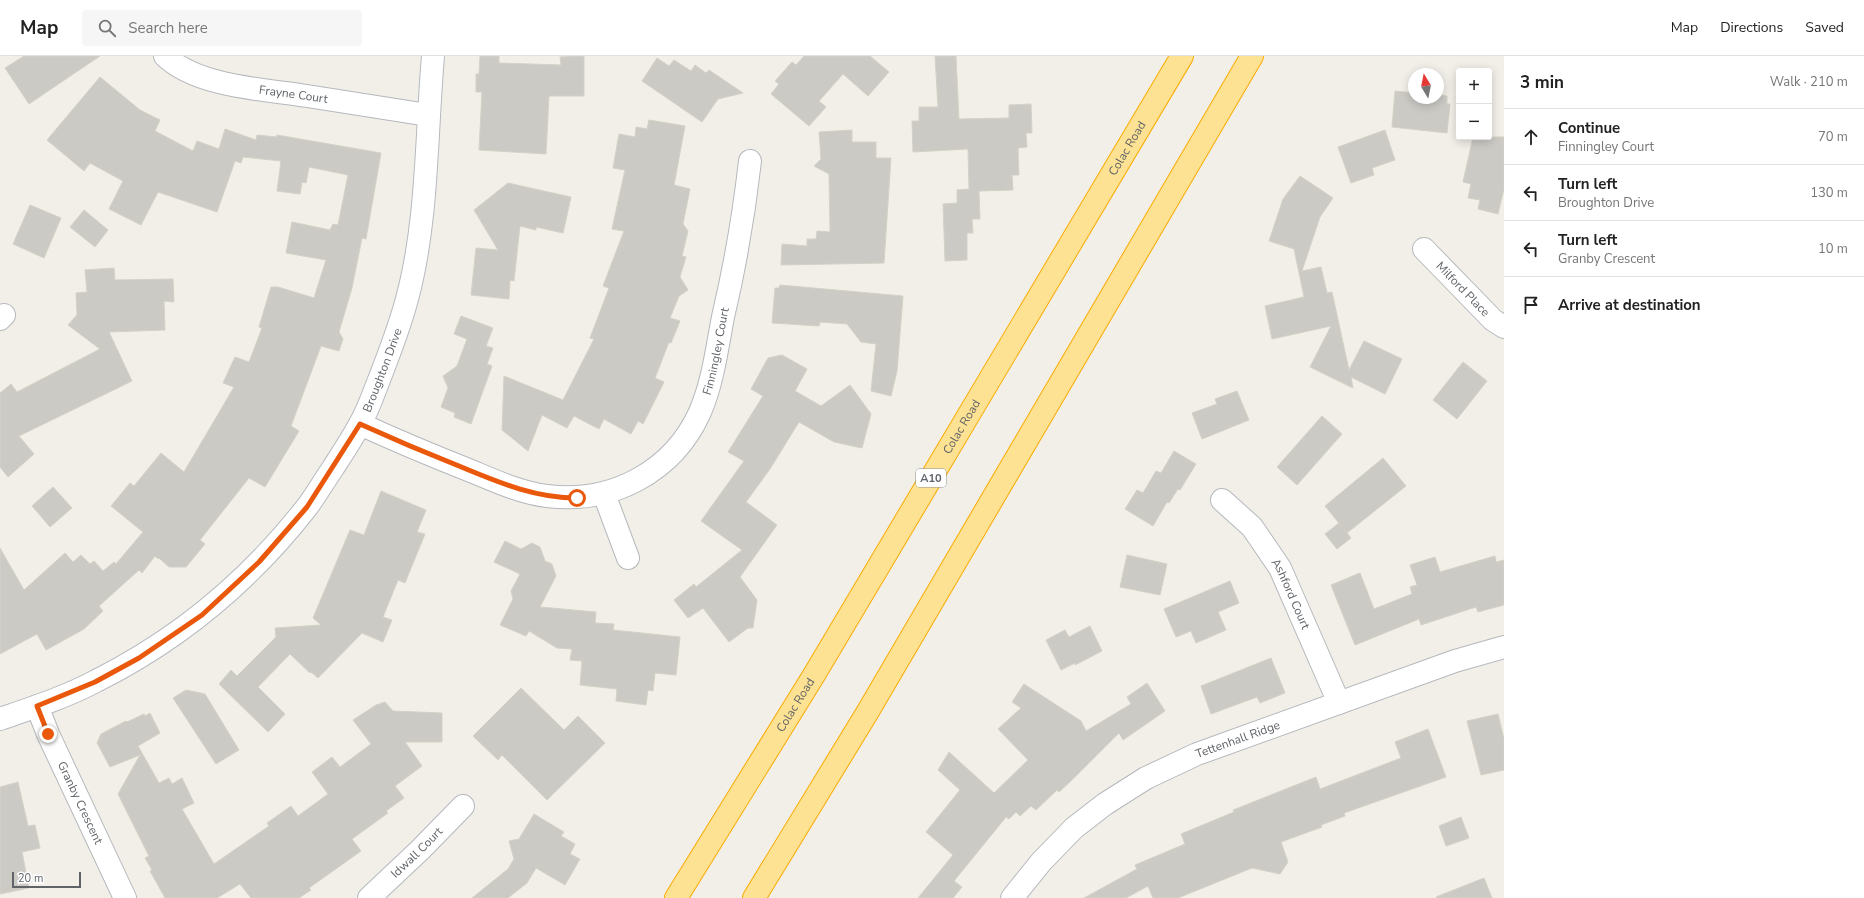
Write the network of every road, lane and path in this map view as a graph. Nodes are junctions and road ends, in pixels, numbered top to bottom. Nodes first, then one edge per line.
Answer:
1 (165, 56) edge
2 (433, 56) edge
3 (1182, 56) edge
4 (1252, 56) edge
5 (428, 115) junction
6 (750, 161) dead end
7 (1424, 249) dead end
8 (1504, 327) edge
9 (360, 424) junction
10 (604, 494) junction
11 (1222, 500) dead end
12 (628, 558) dead end
13 (1504, 647) edge
14 (1339, 703) junction
15 (37, 706) junction
16 (0, 719) edge
17 (463, 806) dead end
18 (125, 898) edge
19 (370, 898) edge
20 (676, 898) edge
21 (754, 898) edge
22 (1012, 898) edge

1 - 5 street, Frayne Court
2 - 5 street, Broughton Drive
3 - 20 highway, Colac Road / A10
4 - 21 highway
5 - 9 street, Broughton Drive
6 - 10 street, Finningley Court
7 - 8 street, Milford Place
9 - 10 street, Finningley Court
9 - 15 street, Broughton Drive
10 - 12 street
11 - 14 street, Ashford Court
13 - 14 street, Tettenhall Ridge
14 - 22 street, Tettenhall Ridge
15 - 16 street, Broughton Drive
15 - 18 street, Granby Crescent
17 - 19 street, Idwall Court

